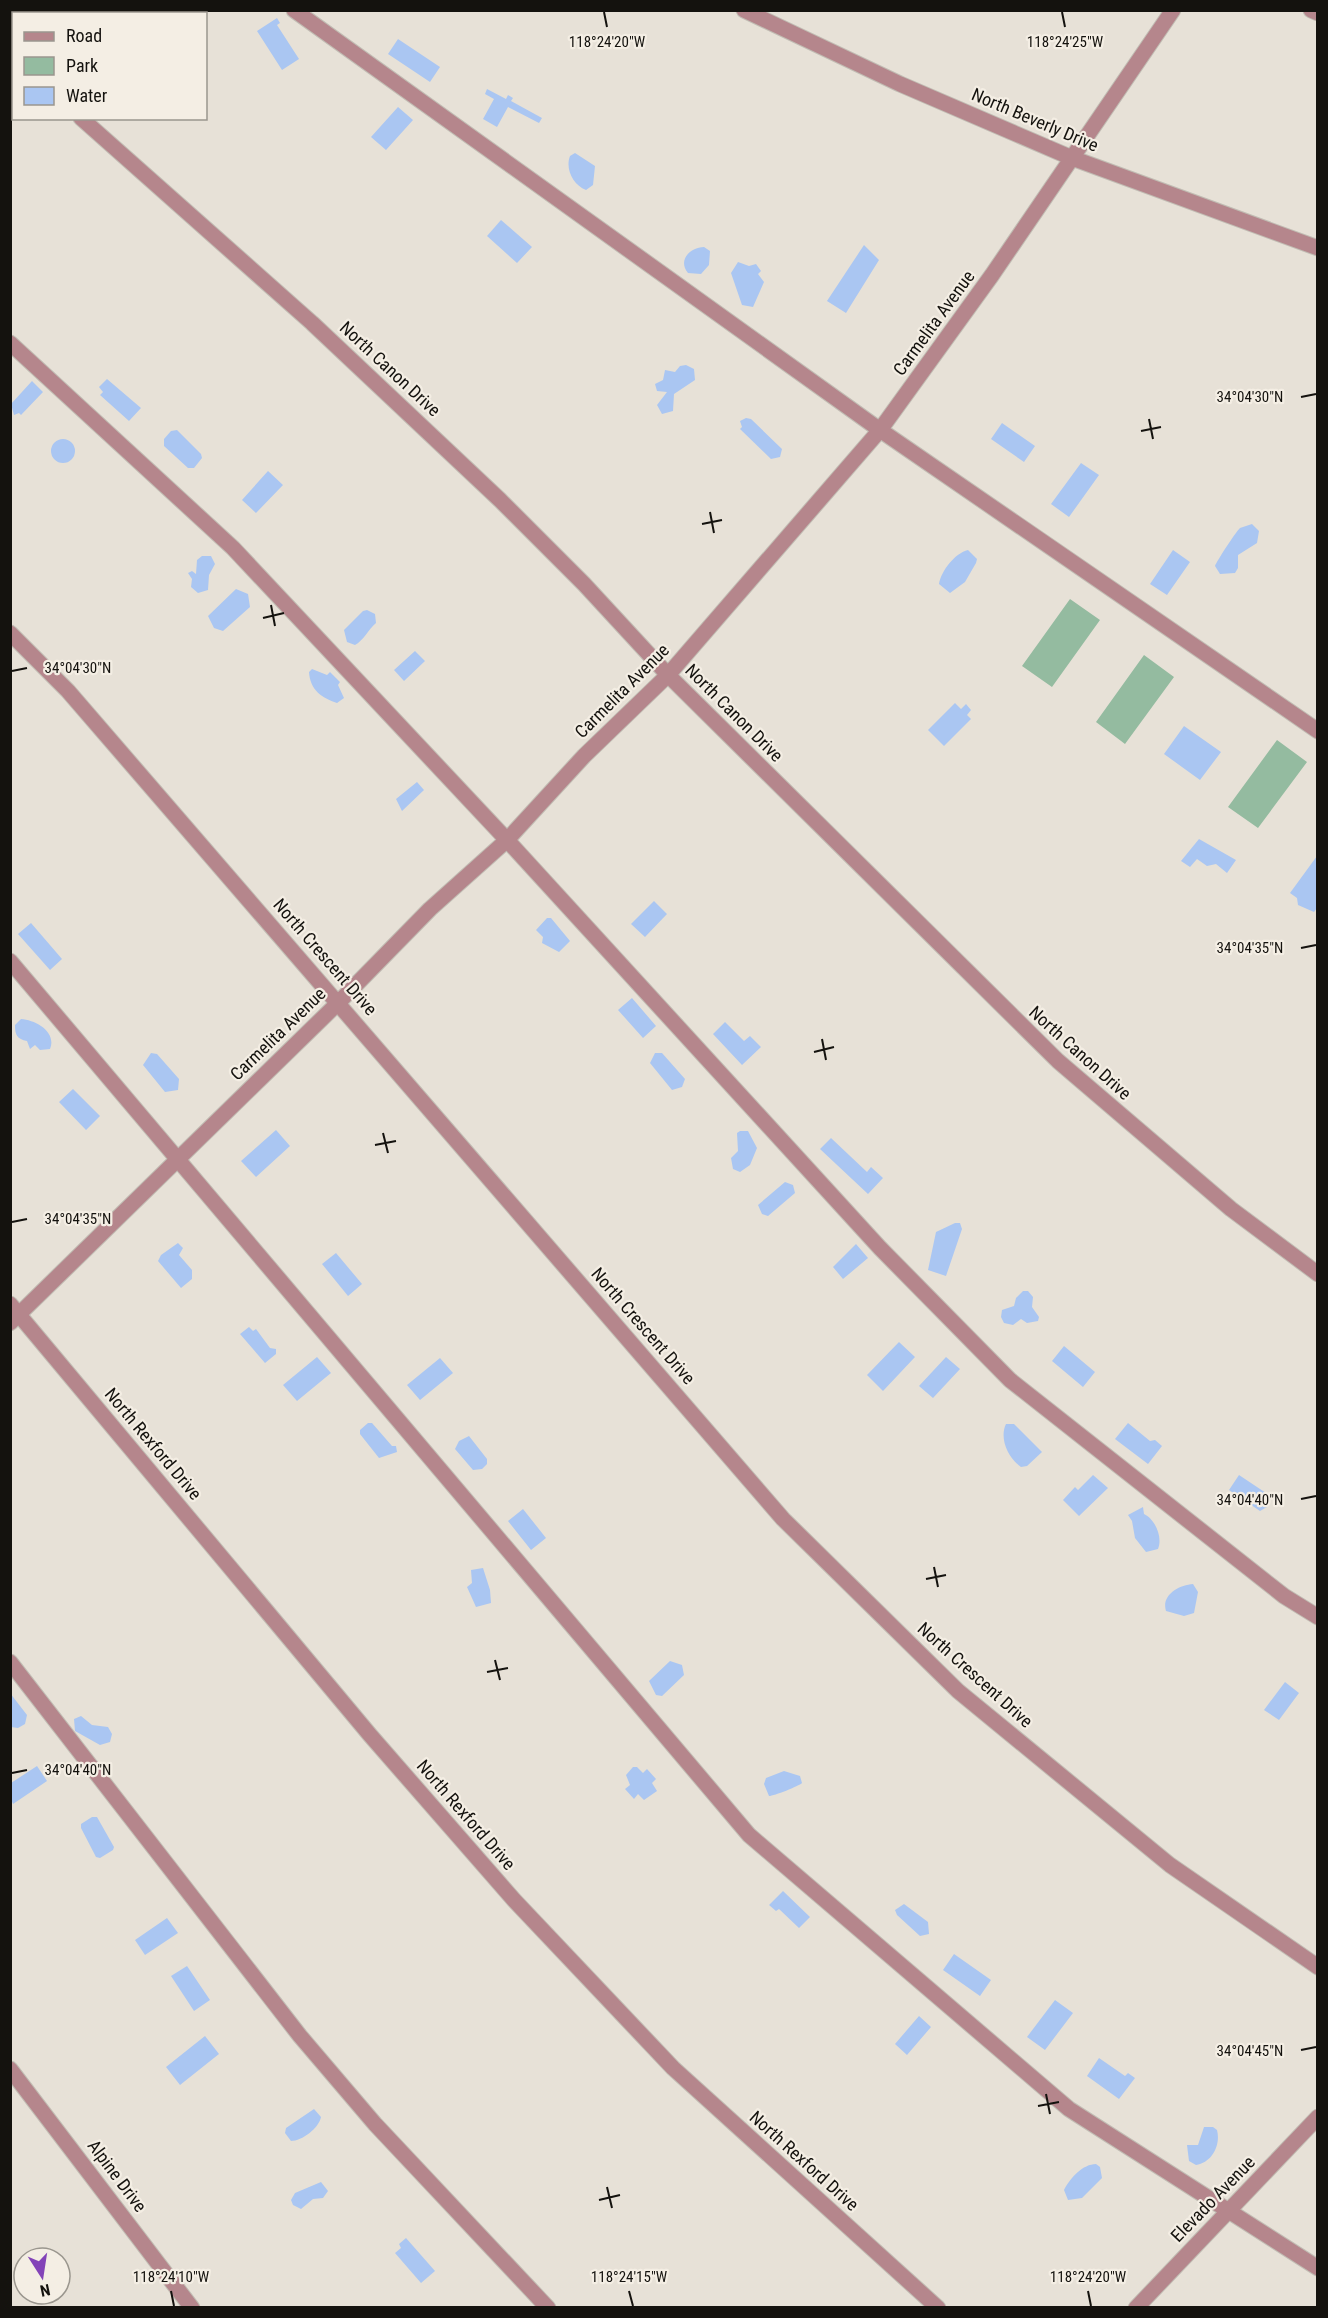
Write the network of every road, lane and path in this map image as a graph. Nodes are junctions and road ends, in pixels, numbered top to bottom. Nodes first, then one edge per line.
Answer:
1 (294, 10) edge
2 (744, 10) edge
3 (1173, 10) edge
4 (1311, 10) edge
5 (1317, 13) edge
6 (83, 120) edge
7 (1072, 158) junction
8 (1317, 248) edge
9 (10, 343) edge
10 (880, 430) junction
11 (10, 633) edge
12 (668, 675) junction
13 (1317, 731) edge
14 (507, 840) junction
15 (10, 961) edge
16 (339, 1002) junction
17 (177, 1160) junction
18 (1317, 1274) edge
19 (13, 1314) edge
20 (1317, 1617) edge
21 (10, 1662) edge
22 (1317, 1967) edge
23 (10, 2068) edge
24 (1317, 2117) edge
25 (1228, 2212) junction
26 (1317, 2268) edge
27 (192, 2307) edge
28 (548, 2307) edge
29 (938, 2307) edge
30 (1136, 2307) edge

1 - 10 street
2 - 7 street, North Beverly Drive
3 - 7 street, Carmelita Avenue
4 - 5 street
6 - 12 street, North Canon Drive
7 - 8 street, North Beverly Drive
7 - 10 street, Carmelita Avenue
9 - 14 street
10 - 12 street, Carmelita Avenue
10 - 13 street
11 - 16 street, North Crescent Drive
12 - 14 street, Carmelita Avenue
12 - 18 street, North Canon Drive
14 - 16 street, Carmelita Avenue
14 - 20 street
15 - 17 street
16 - 17 street, Carmelita Avenue
16 - 22 street, North Crescent Drive
17 - 19 street, Carmelita Avenue
17 - 25 street
19 - 29 street, North Rexford Drive
21 - 28 street
23 - 27 street, Alpine Drive
24 - 25 street, Elevado Avenue
25 - 26 street
25 - 30 street, Elevado Avenue

